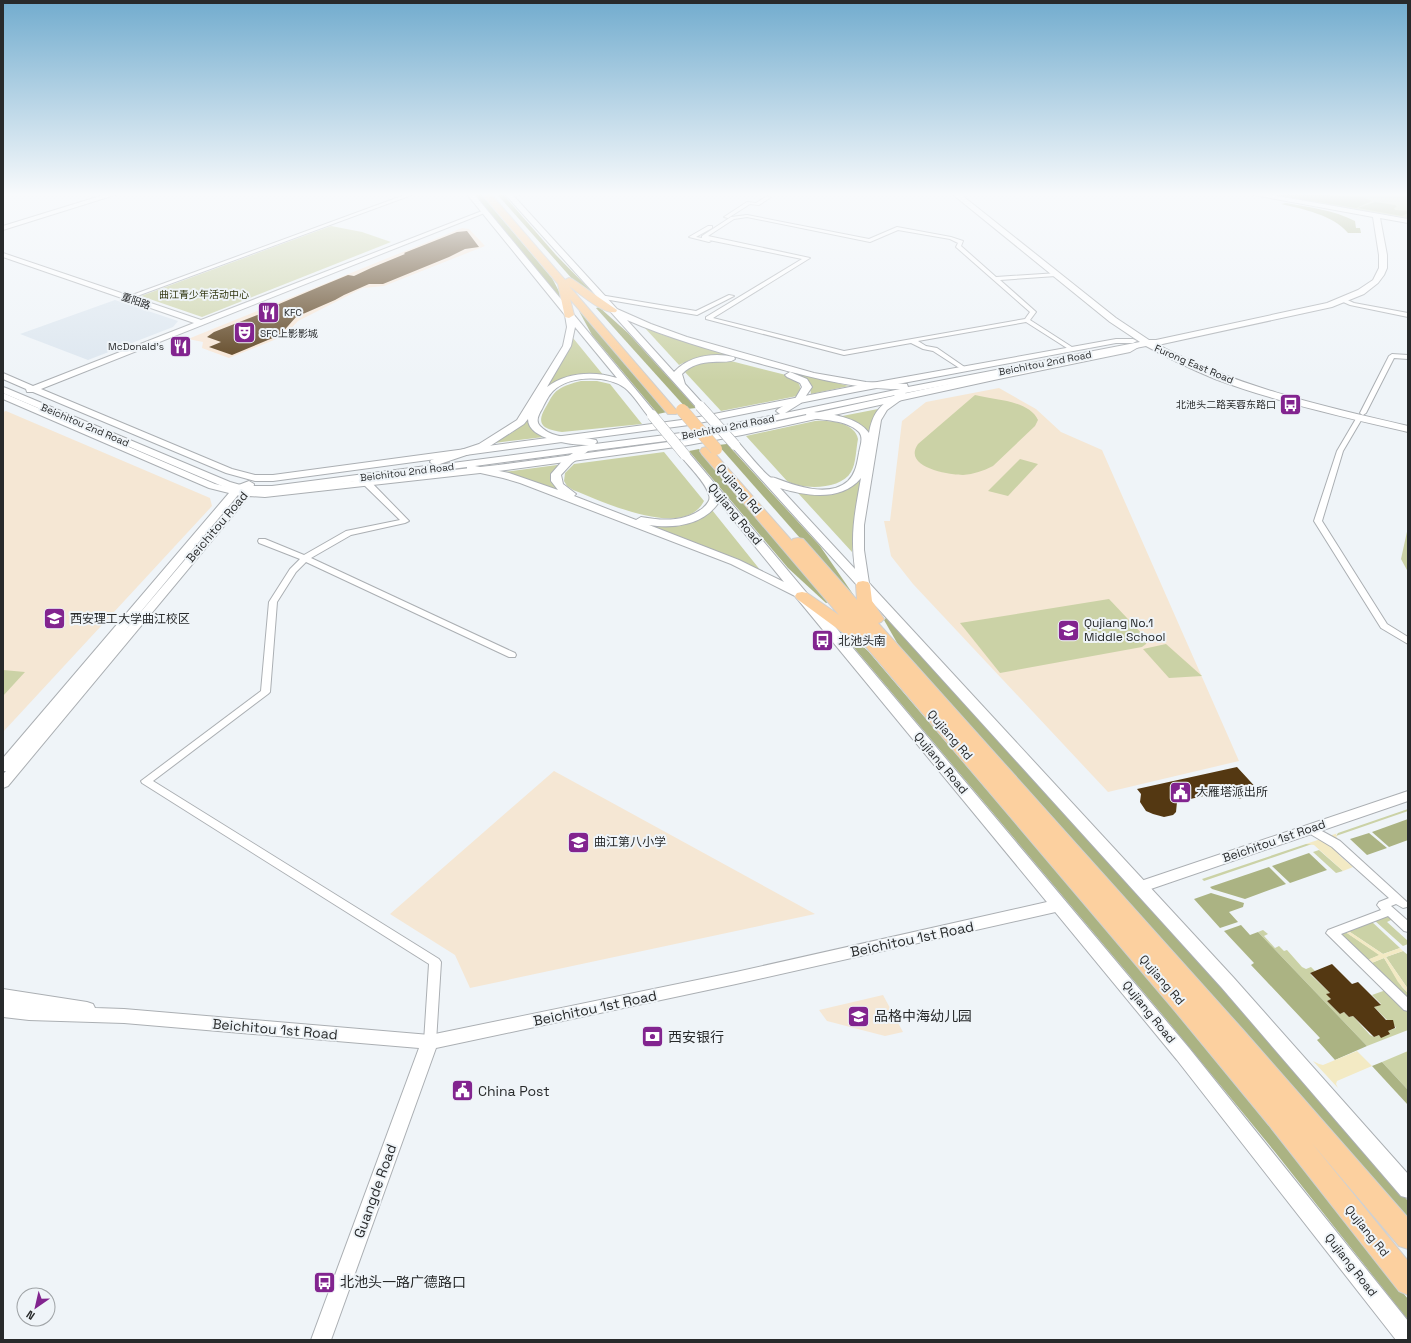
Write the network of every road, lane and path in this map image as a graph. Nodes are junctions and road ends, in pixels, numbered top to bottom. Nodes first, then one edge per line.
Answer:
1 (5, 256) edge
2 (243, 256) edge
3 (373, 256) edge
4 (520, 256) edge
5 (542, 256) edge
6 (544, 256) edge
7 (563, 256) edge
8 (778, 256) edge
9 (796, 256) edge
10 (969, 256) edge
11 (1033, 256) edge
12 (1040, 256) edge
13 (1375, 256) edge
14 (1382, 256) edge
15 (1056, 274) junction
16 (760, 279) dead end
17 (996, 279) junction
18 (564, 280) junction
19 (733, 295) dead end
20 (600, 297) junction
21 (127, 298) junction
22 (1343, 300) junction
23 (612, 310) junction
24 (569, 315) junction
25 (1408, 315) edge
26 (1027, 320) junction
27 (202, 323) junction
28 (913, 341) junction
29 (1144, 342) junction
30 (1072, 349) junction
31 (1408, 356) edge
32 (964, 369) junction
33 (3, 376) edge
34 (3, 383) edge
35 (681, 384) junction
36 (874, 386) junction
37 (904, 386) junction
38 (629, 387) junction
39 (920, 389) junction
40 (3, 390) edge
41 (15, 395) edge
42 (893, 400) junction
43 (798, 401) junction
44 (786, 413) junction
45 (1361, 415) junction
46 (819, 416) junction
47 (1408, 424) edge
48 (1408, 429) edge
49 (564, 439) junction
50 (593, 445) junction
51 (466, 452) junction
52 (572, 458) junction
53 (439, 465) junction
54 (481, 470) junction
55 (762, 474) junction
56 (366, 482) junction
57 (710, 484) junction
58 (245, 488) junction
59 (262, 541) dead end
60 (305, 558) junction
61 (863, 586) junction
62 (802, 596) junction
63 (1408, 641) edge
64 (888, 653) junction
65 (512, 655) dead end
66 (3, 767) edge
67 (3, 783) edge
68 (1408, 796) edge
69 (1311, 828) junction
70 (1140, 887) junction
71 (1060, 905) junction
72 (1390, 911) junction
73 (1408, 928) edge
74 (3, 996) edge
75 (1408, 1006) edge
76 (3, 1010) edge
77 (124, 1016) junction
78 (430, 1042) junction
79 (1408, 1189) edge
80 (1408, 1237) edge
81 (1408, 1282) edge
82 (1408, 1338) edge
83 (321, 1340) edge

1 - 21 street, 重阳路
2 - 21 street
3 - 27 street
4 - 24 main road, Qujiang Road
5 - 18 highway, Qujiang Rd
6 - 18 highway, Qujiang Rd
7 - 20 main road
8 - 16 street
9 - 28 street
10 - 17 street
11 - 15 main road, Furong East Road
12 - 29 main road, Furong East Road
13 - 29 main road, Beichitou 2nd Road
14 - 22 main road, Beichitou 2nd Road
15 - 17 street
15 - 29 main road, Furong East Road
17 - 26 street
18 - 23 highway
18 - 24 highway
18 - 64 highway, Qujiang Rd
19 - 20 street
20 - 23 main road
21 - 27 street, 重阳路
22 - 25 street
22 - 29 main road, Beichitou 2nd Road
23 - 35 main road
23 - 36 main road
24 - 38 main road, Qujiang Road
24 - 51 main road
26 - 28 street
26 - 30 street
27 - 41 street
28 - 32 street
29 - 30 street
29 - 37 main road, Beichitou 2nd Road
29 - 39 main road, Beichitou 2nd Road
29 - 42 street
29 - 45 main road, Furong East Road
30 - 32 street
31 - 45 street
32 - 36 street
33 - 41 street
34 - 41 main road
35 - 43 main road
35 - 55 main road, bridge
36 - 37 main road
36 - 43 street
37 - 44 main road, Beichitou 2nd Road
38 - 49 main road
38 - 57 main road, Qujiang Road, bridge
39 - 42 main road
39 - 44 main road, Beichitou 2nd Road
40 - 41 main road
41 - 58 main road, Beichitou 2nd Road
41 - 58 street
42 - 46 street
42 - 61 main road
43 - 44 main road
43 - 49 street
44 - 46 main road
44 - 50 main road, Beichitou 2nd Road
45 - 47 main road, Furong East Road
45 - 48 main road, Furong East Road
45 - 63 street
46 - 52 street
46 - 55 main road
49 - 50 main road
49 - 51 street
50 - 52 main road
50 - 53 main road, Beichitou 2nd Road
51 - 53 main road
51 - 58 street
52 - 54 street
52 - 57 main road
53 - 54 main road
53 - 58 main road, Beichitou 2nd Road
54 - 56 street
54 - 62 main road
55 - 61 main road
56 - 58 street
56 - 60 street
57 - 62 main road, Qujiang Road
58 - 66 street, Beichitou Road
58 - 67 street, Beichitou Road
59 - 60 street
60 - 65 street
60 - 78 street
61 - 64 highway
61 - 70 main road
62 - 64 highway
62 - 71 main road, Qujiang Road
64 - 80 highway, Qujiang Rd
64 - 81 highway, Qujiang Rd
68 - 69 street, Beichitou 1st Road
69 - 70 street, Beichitou 1st Road
69 - 72 street
70 - 79 main road
71 - 78 street, Beichitou 1st Road
71 - 82 main road, Qujiang Road
72 - 73 street
72 - 75 street
74 - 77 street, Beichitou 1st Road
76 - 77 street, Beichitou 1st Road
77 - 78 street, Beichitou 1st Road
78 - 83 street, Guangde Road

